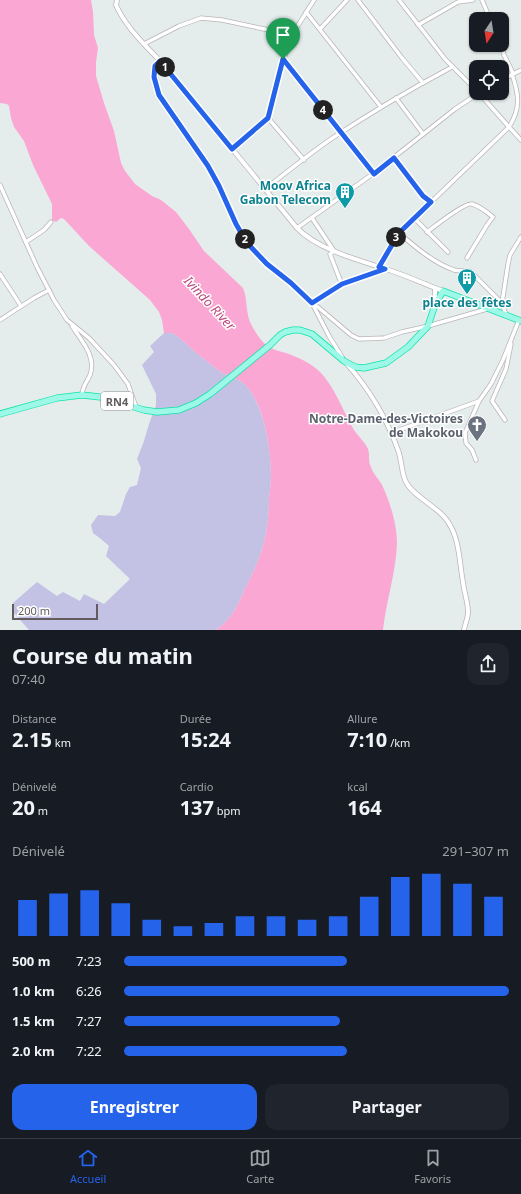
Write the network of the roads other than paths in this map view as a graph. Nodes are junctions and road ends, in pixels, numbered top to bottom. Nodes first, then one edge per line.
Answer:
1 (117, 0) edge
2 (314, 0) edge
3 (347, 0) edge
4 (358, 0) edge
5 (399, 0) edge
6 (473, 0) edge
7 (482, 0) edge
8 (306, 12) junction
9 (487, 12) edge
10 (418, 25) junction
11 (320, 29) junction
12 (292, 34) junction
13 (144, 44) junction
14 (503, 52) edge
15 (283, 59) junction
16 (160, 61) junction
17 (452, 67) junction
18 (521, 70) edge
19 (512, 74) junction
20 (509, 76) edge
21 (423, 83) junction
22 (469, 83) edge
23 (396, 98) junction
24 (469, 100) edge
25 (485, 100) edge
26 (381, 107) junction
27 (268, 118) junction
28 (509, 127) junction
29 (341, 133) junction
30 (423, 134) junction
31 (521, 140) edge
32 (232, 149) junction
33 (394, 158) junction
34 (304, 160) junction
35 (374, 174) junction
36 (0, 184) edge
37 (265, 189) junction
38 (431, 202) junction
39 (312, 218) junction
40 (414, 218) junction
41 (51, 222) dead end
42 (297, 228) junction
43 (427, 232) junction
44 (399, 233) junction
45 (521, 237) edge
46 (26, 242) junction
47 (334, 250) junction
48 (448, 252) dead end
49 (467, 258) dead end
50 (379, 267) junction
51 (385, 269) junction
52 (0, 274) edge
53 (342, 284) junction
54 (434, 288) junction
55 (49, 290) junction
56 (442, 291) junction
57 (312, 303) junction
58 (502, 303) junction
59 (435, 305) junction
60 (21, 306) junction
61 (487, 309) junction
62 (506, 316) junction
63 (0, 320) edge
64 (67, 320) junction
65 (520, 321) edge
66 (428, 326) junction
67 (513, 336) junction
68 (344, 361) junction
69 (82, 395) junction
70 (479, 401) junction
71 (136, 407) junction
72 (0, 414) edge
73 (505, 420) dead end
74 (391, 433) junction
75 (476, 460) dead end
76 (464, 630) edge

1 - 13 street
2 - 8 street
3 - 11 street
4 - 21 street
5 - 10 street
6 - 10 street
7 - 9 street
8 - 11 street
8 - 12 street
10 - 17 street
11 - 26 street
12 - 13 street
12 - 15 street
13 - 16 street
14 - 19 street
15 - 27 street
15 - 29 street
16 - 32 street
16 - 57 street
17 - 21 street
17 - 22 street
18 - 19 street
19 - 20 street
19 - 28 street
21 - 23 street
23 - 26 street
23 - 30 street
24 - 30 street
25 - 28 street
26 - 29 street
27 - 32 street
27 - 34 street
28 - 31 street
28 - 38 street
29 - 34 street
29 - 35 street
30 - 33 street
32 - 37 street
33 - 35 street
33 - 38 street
34 - 37 street
35 - 39 street
36 - 46 street
37 - 42 street
38 - 40 street
39 - 42 street
39 - 47 street
40 - 43 street
40 - 44 street
41 - 46 street
42 - 47 street
43 - 48 street
43 - 49 street
44 - 50 street
44 - 58 street
45 - 58 street
46 - 55 street
47 - 50 street
47 - 53 street
50 - 51 street
51 - 53 street
51 - 54 street
52 - 60 street
53 - 57 street
54 - 56 street
54 - 59 street
55 - 60 street
55 - 64 street
56 - 59 highway, RN4
56 - 61 highway
57 - 66 street
57 - 68 street
58 - 62 street
59 - 66 highway, RN4
60 - 63 street
61 - 62 highway
61 - 66 street
62 - 65 highway
64 - 69 street
64 - 71 street
65 - 67 street
66 - 68 highway, RN4
67 - 70 street
67 - 73 street
68 - 71 highway, RN4
68 - 74 street
69 - 71 highway, RN4
69 - 72 highway, RN4
70 - 74 street
70 - 75 street
74 - 76 street

